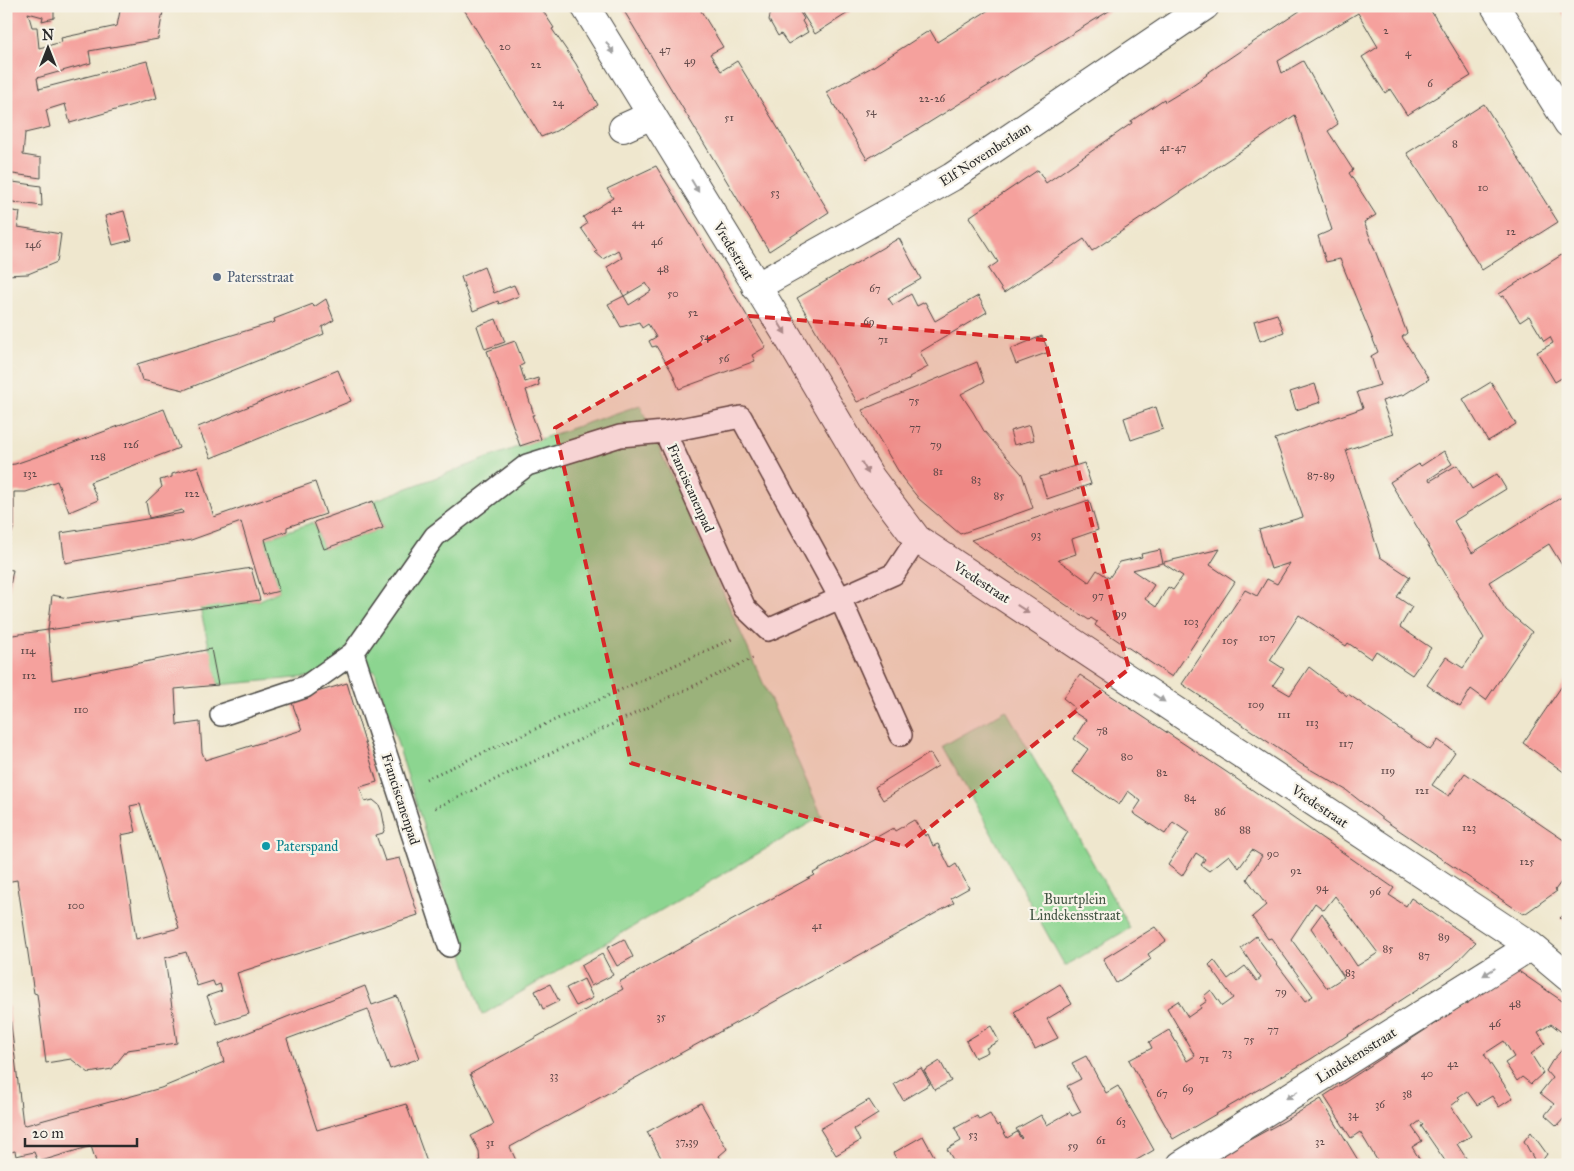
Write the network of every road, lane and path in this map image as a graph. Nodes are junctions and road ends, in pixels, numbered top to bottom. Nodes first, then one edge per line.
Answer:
1 (585, 6) edge
2 (1206, 6) edge
3 (1495, 6) edge
4 (652, 115) junction
5 (1568, 123) edge
6 (623, 128) dead end
7 (756, 287) junction
8 (666, 432) junction
9 (917, 538) junction
10 (840, 598) junction
11 (768, 630) junction
12 (353, 653) junction
13 (221, 715) dead end
14 (901, 735) dead end
15 (398, 792) junction
16 (408, 821) junction
17 (449, 946) dead end
18 (1531, 946) junction
19 (1568, 977) edge
20 (1182, 1165) edge

1 -> 4 street, Vredestraat
2 - 7 street, Elf Novemberlaan
3 - 5 street
4 - 6 street
4 -> 7 street, Vredestraat
7 -> 9 street, Vredestraat
8 - 10 lane
8 - 11 lane, Franciscanenpad
8 - 12 lane, Franciscanenpad
9 - 10 lane
9 -> 18 street, Vredestraat
10 - 11 lane
10 - 14 lane
11 - 15 path
11 - 16 path
12 - 13 lane, Franciscanenpad
12 - 15 lane, Franciscanenpad
15 - 16 lane, Franciscanenpad
16 - 17 lane, Franciscanenpad
18 - 19 street, Vredestraat
18 -> 20 street, Lindekensstraat

